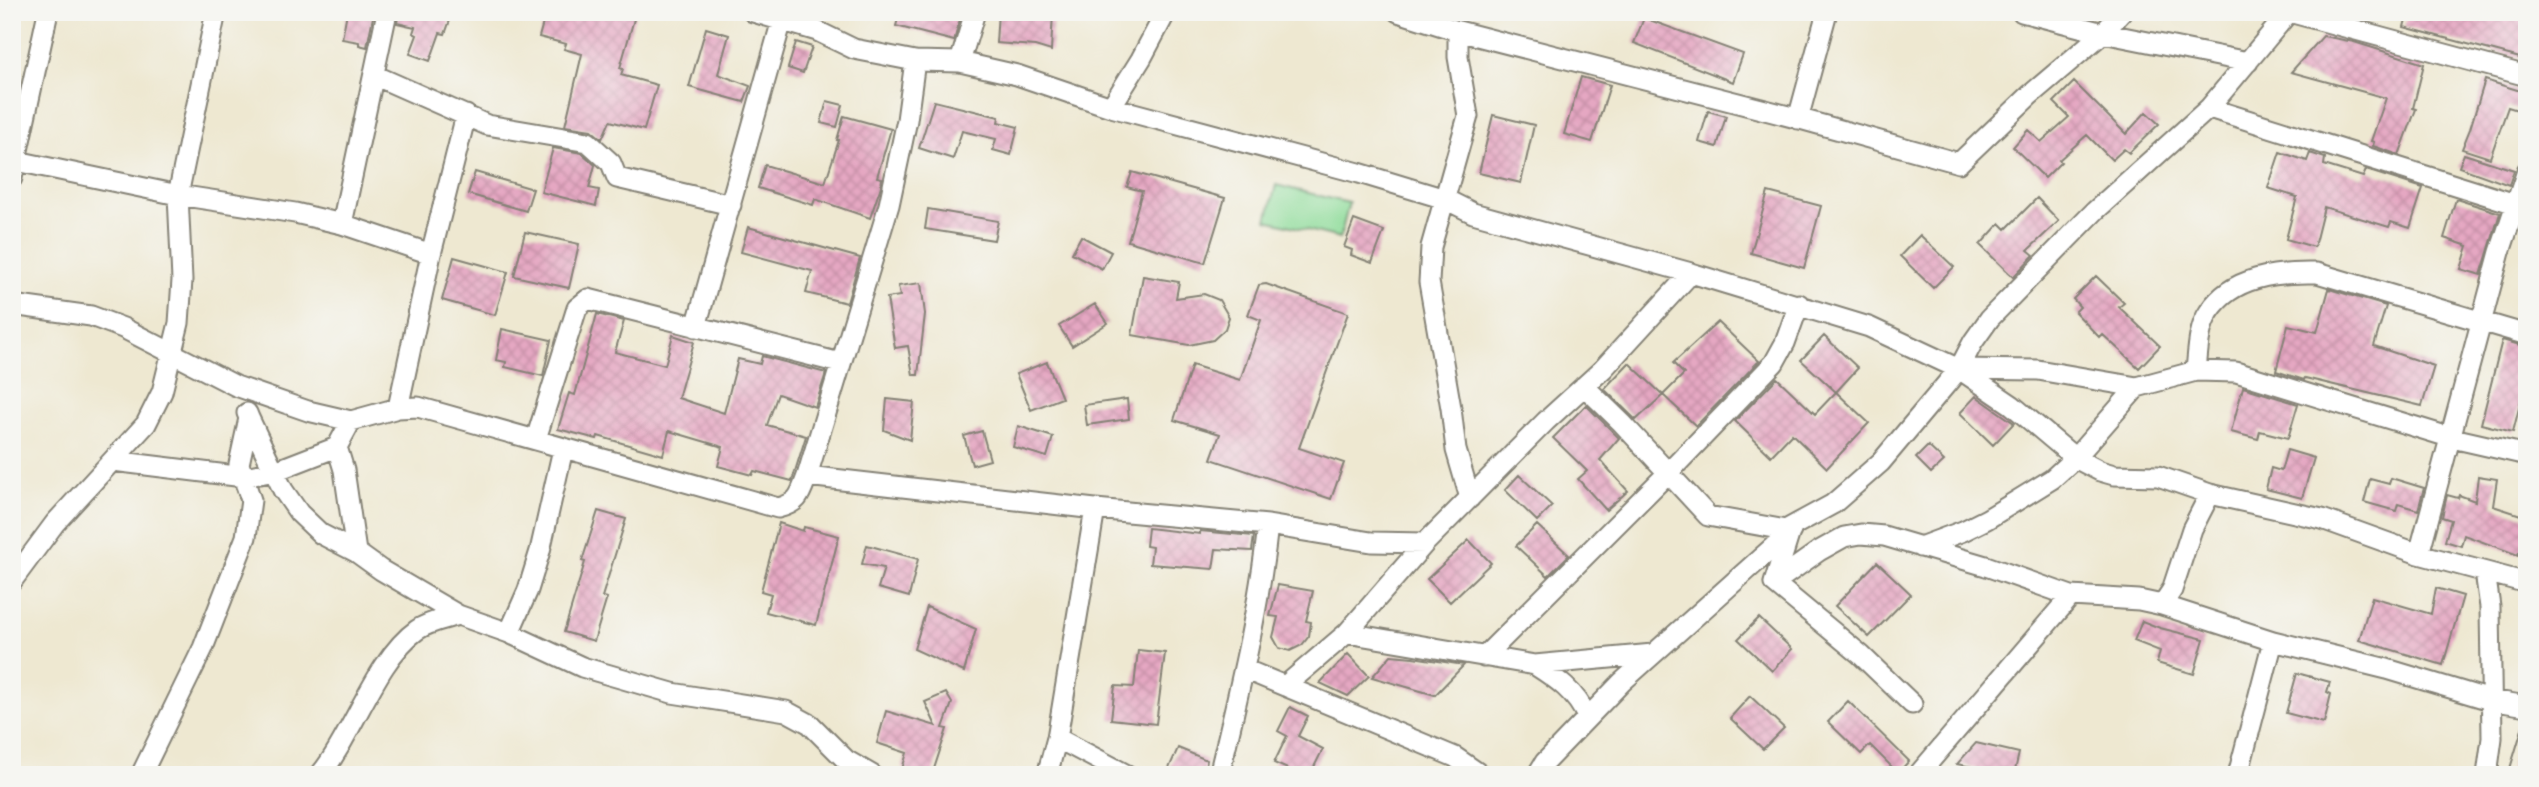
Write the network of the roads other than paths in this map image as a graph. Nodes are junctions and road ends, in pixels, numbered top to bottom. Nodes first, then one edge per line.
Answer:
1 (48, 12) edge
2 (216, 12) edge
3 (387, 12) edge
4 (753, 12) edge
5 (975, 12) edge
6 (1166, 12) edge
7 (1398, 12) edge
8 (1827, 12) edge
9 (2022, 12) edge
10 (2122, 12) edge
11 (782, 20) junction
12 (820, 22) edge
13 (1458, 32) junction
14 (2103, 33) junction
15 (915, 61) junction
16 (960, 62) junction
17 (2248, 62) junction
18 (374, 75) junction
19 (2527, 76) edge
20 (1111, 107) junction
21 (2209, 108) junction
22 (466, 115) junction
23 (1798, 119) junction
24 (13, 166) edge
25 (2527, 171) edge
26 (178, 195) junction
27 (1445, 199) junction
28 (731, 205) junction
29 (2521, 206) edge
30 (342, 224) junction
31 (431, 254) junction
32 (1691, 273) junction
33 (1799, 304) junction
34 (12, 305) edge
35 (2482, 324) junction
36 (696, 327) junction
37 (2527, 335) edge
38 (173, 354) junction
39 (840, 363) junction
40 (1959, 369) junction
41 (2196, 371) junction
42 (236, 386) junction
43 (1584, 386) junction
44 (2137, 387) junction
45 (398, 408) junction
46 (248, 418) junction
47 (351, 421) junction
48 (2452, 438) junction
49 (537, 439) junction
50 (337, 447) junction
51 (563, 449) junction
52 (2527, 455) edge
53 (2075, 458) junction
54 (113, 461) junction
55 (275, 471) junction
56 (1668, 473) junction
57 (807, 476) junction
58 (244, 477) junction
59 (2210, 494) junction
60 (1470, 498) junction
61 (1095, 509) junction
62 (1268, 525) junction
63 (1791, 531) junction
64 (1425, 542) junction
65 (1920, 547) junction
66 (356, 552) junction
67 (2419, 554) junction
68 (2485, 572) junction
69 (12, 581) edge
70 (1774, 583) junction
71 (2527, 583) edge
72 (2071, 596) junction
73 (2162, 605) junction
74 (458, 615) junction
75 (509, 633) junction
76 (1347, 633) junction
77 (2273, 640) junction
78 (1653, 654) junction
79 (1484, 657) junction
80 (1535, 666) junction
81 (1244, 669) junction
82 (1285, 686) junction
83 (2490, 700) junction
84 (1912, 704) dead end
85 (2527, 706) edge
86 (1587, 717) junction
87 (1057, 738) junction
88 (141, 775) edge
89 (320, 775) edge
90 (872, 775) edge
91 (1047, 775) edge
92 (1127, 775) edge
93 (1219, 775) edge
94 (1481, 775) edge
95 (1537, 775) edge
96 (1918, 775) edge
97 (2238, 775) edge
98 (2487, 775) edge

1 - 24 street
2 - 26 street
3 - 18 street
4 - 11 street
5 - 16 street
6 - 20 street
7 - 13 street
8 - 23 street
9 - 14 street
10 - 14 street
11 - 12 street
11 - 28 street
12 - 15 street
13 - 23 street
13 - 27 street
14 - 17 street
14 - 23 street
15 - 16 street
15 - 39 street
16 - 20 street
17 - 19 street
17 - 21 street
18 - 22 street
18 - 30 street
20 - 27 street
21 - 29 street
21 - 40 street
22 - 28 street
22 - 31 street
24 - 26 street
25 - 29 street
26 - 30 street
26 - 38 street
27 - 32 street
27 - 60 street
28 - 36 street
29 - 35 street
30 - 31 street
31 - 45 street
32 - 33 street
32 - 43 street
33 - 40 street
33 - 56 street
34 - 38 street
35 - 37 street
35 - 41 street
35 - 48 street
36 - 39 street
36 - 49 street
38 - 42 street
38 - 54 street
39 - 57 street
40 - 44 street
40 - 53 street
40 - 63 street
41 - 44 street
41 - 48 street
42 - 46 street
42 - 47 street
43 - 56 street
43 - 60 street
44 - 53 street
45 - 47 street
45 - 49 street
46 - 55 street
46 - 58 street
47 - 50 street
48 - 52 street
48 - 67 street
49 - 51 street
50 - 55 street
50 - 66 street
51 - 57 street
51 - 75 street
53 - 59 street
53 - 65 street
54 - 58 street
54 - 69 street
55 - 58 street
55 - 66 street
56 - 63 street
56 - 79 street
57 - 61 street
58 - 88 street
59 - 67 street
59 - 73 street
60 - 64 street
61 - 62 street
61 - 87 street
62 - 64 street
62 - 81 street
63 - 70 street
63 - 78 street
64 - 76 street
65 - 70 street
65 - 72 street
66 - 74 street
67 - 68 street
68 - 71 street
68 - 83 street
70 - 84 street
72 - 73 street
72 - 96 street
73 - 77 street
74 - 75 street
74 - 89 street
75 - 90 street
76 - 79 street
76 - 82 street
77 - 83 street
77 - 97 street
78 - 80 street
78 - 86 street
79 - 80 street
80 - 86 street
81 - 82 street
81 - 93 street
82 - 94 street
83 - 85 street
83 - 98 street
86 - 95 street
87 - 91 street
87 - 92 street

